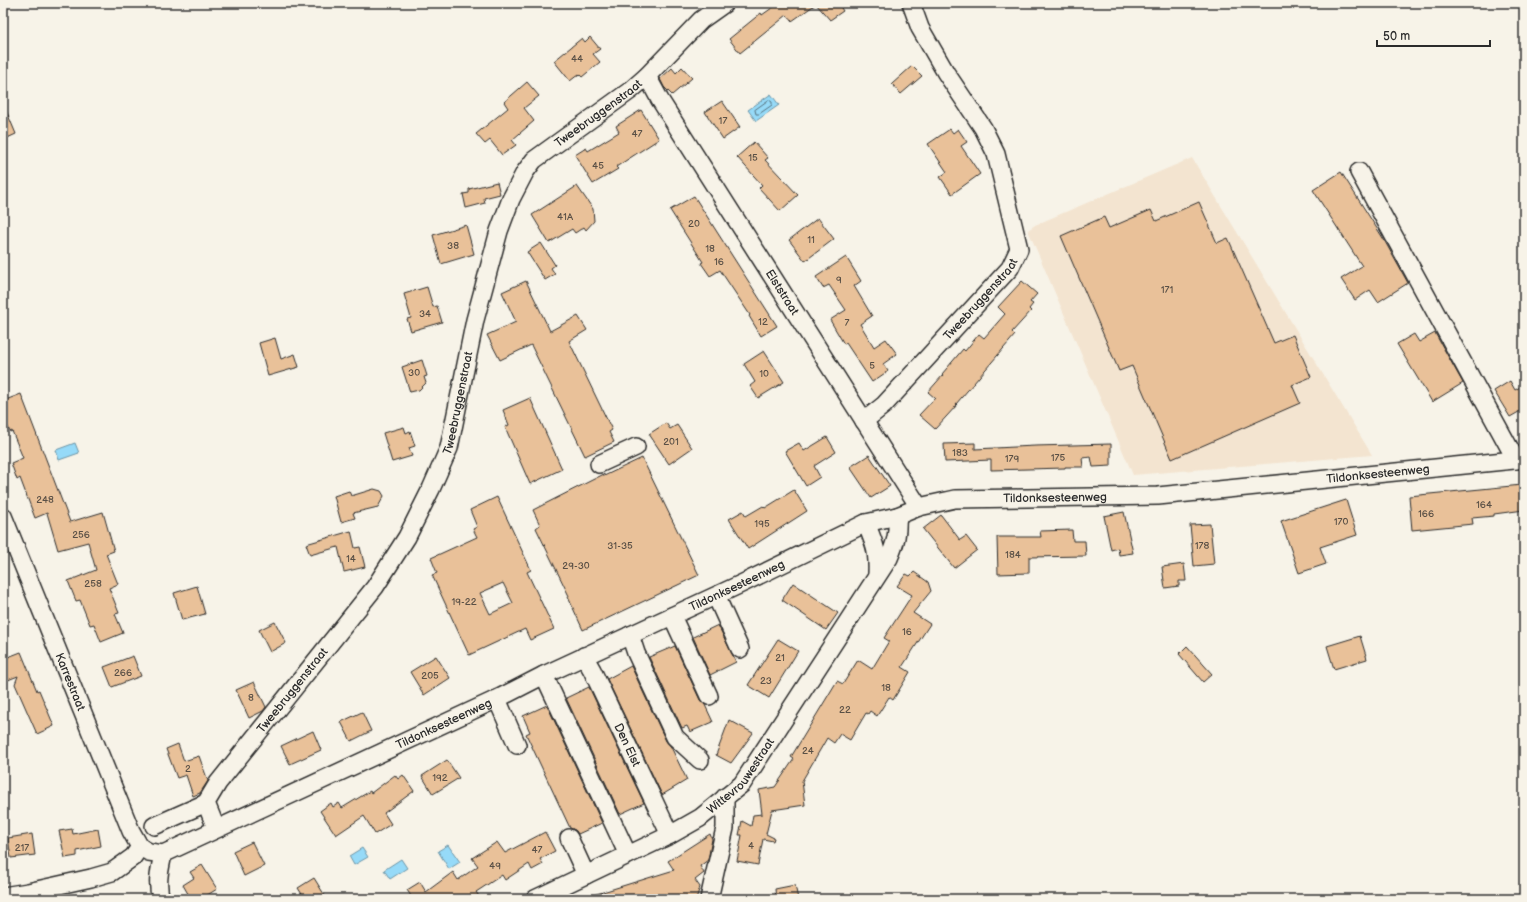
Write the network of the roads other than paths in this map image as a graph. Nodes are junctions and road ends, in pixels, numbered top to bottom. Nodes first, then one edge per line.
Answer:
1 (725, 3) edge
2 (911, 3) edge
3 (647, 76) junction
4 (1359, 172) dead end
5 (864, 421) junction
6 (636, 447) dead end
7 (1520, 460) edge
8 (599, 464) dead end
9 (919, 507) junction
10 (3, 516) edge
11 (897, 516) junction
12 (866, 523) junction
13 (877, 575) junction
14 (716, 596) junction
15 (672, 616) junction
16 (630, 635) junction
17 (740, 649) dead end
18 (584, 656) junction
19 (544, 675) junction
20 (709, 696) dead end
21 (497, 699) junction
22 (517, 745) dead end
23 (700, 760) dead end
24 (725, 797) junction
25 (206, 803) junction
26 (154, 826) dead end
27 (216, 828) junction
28 (670, 835) junction
29 (569, 838) dead end
30 (140, 847) junction
31 (163, 854) junction
32 (628, 855) junction
33 (586, 875) junction
34 (3, 896) edge
35 (160, 899) edge
36 (535, 899) edge
37 (709, 899) edge

1 - 3 street, Tweebruggenstraat
2 - 5 street, Tweebruggenstraat
3 - 5 street, Elststraat
3 - 25 street, Tweebruggenstraat
4 - 7 street
5 - 9 street, Elststraat
6 - 8 street
7 - 9 street, Tildonksesteenweg
9 - 11 street, Tildonksesteenweg
10 - 30 street, Karrestraat
11 - 12 street, Tildonksesteenweg
11 - 13 street, Wittevrouwestraat
12 - 13 street
12 - 14 street, Tildonksesteenweg
13 - 24 street, Wittevrouwestraat
14 - 15 street, Tildonksesteenweg
14 - 17 street
15 - 16 street, Tildonksesteenweg
15 - 20 street
16 - 18 street, Tildonksesteenweg
16 - 23 street
18 - 19 street, Tildonksesteenweg
18 - 28 street, Den Elst
19 - 21 street, Tildonksesteenweg
19 - 32 street
21 - 22 street
21 - 27 street, Tildonksesteenweg
24 - 28 street, Wittevrouwestraat
24 - 37 street
25 - 26 street
25 - 27 street
27 - 31 street, Tildonksesteenweg
28 - 32 street, Wittevrouwestraat
29 - 33 street
30 - 31 street
30 - 34 street
31 - 35 street
32 - 33 street, Wittevrouwestraat
33 - 36 street, Wittevrouwestraat

